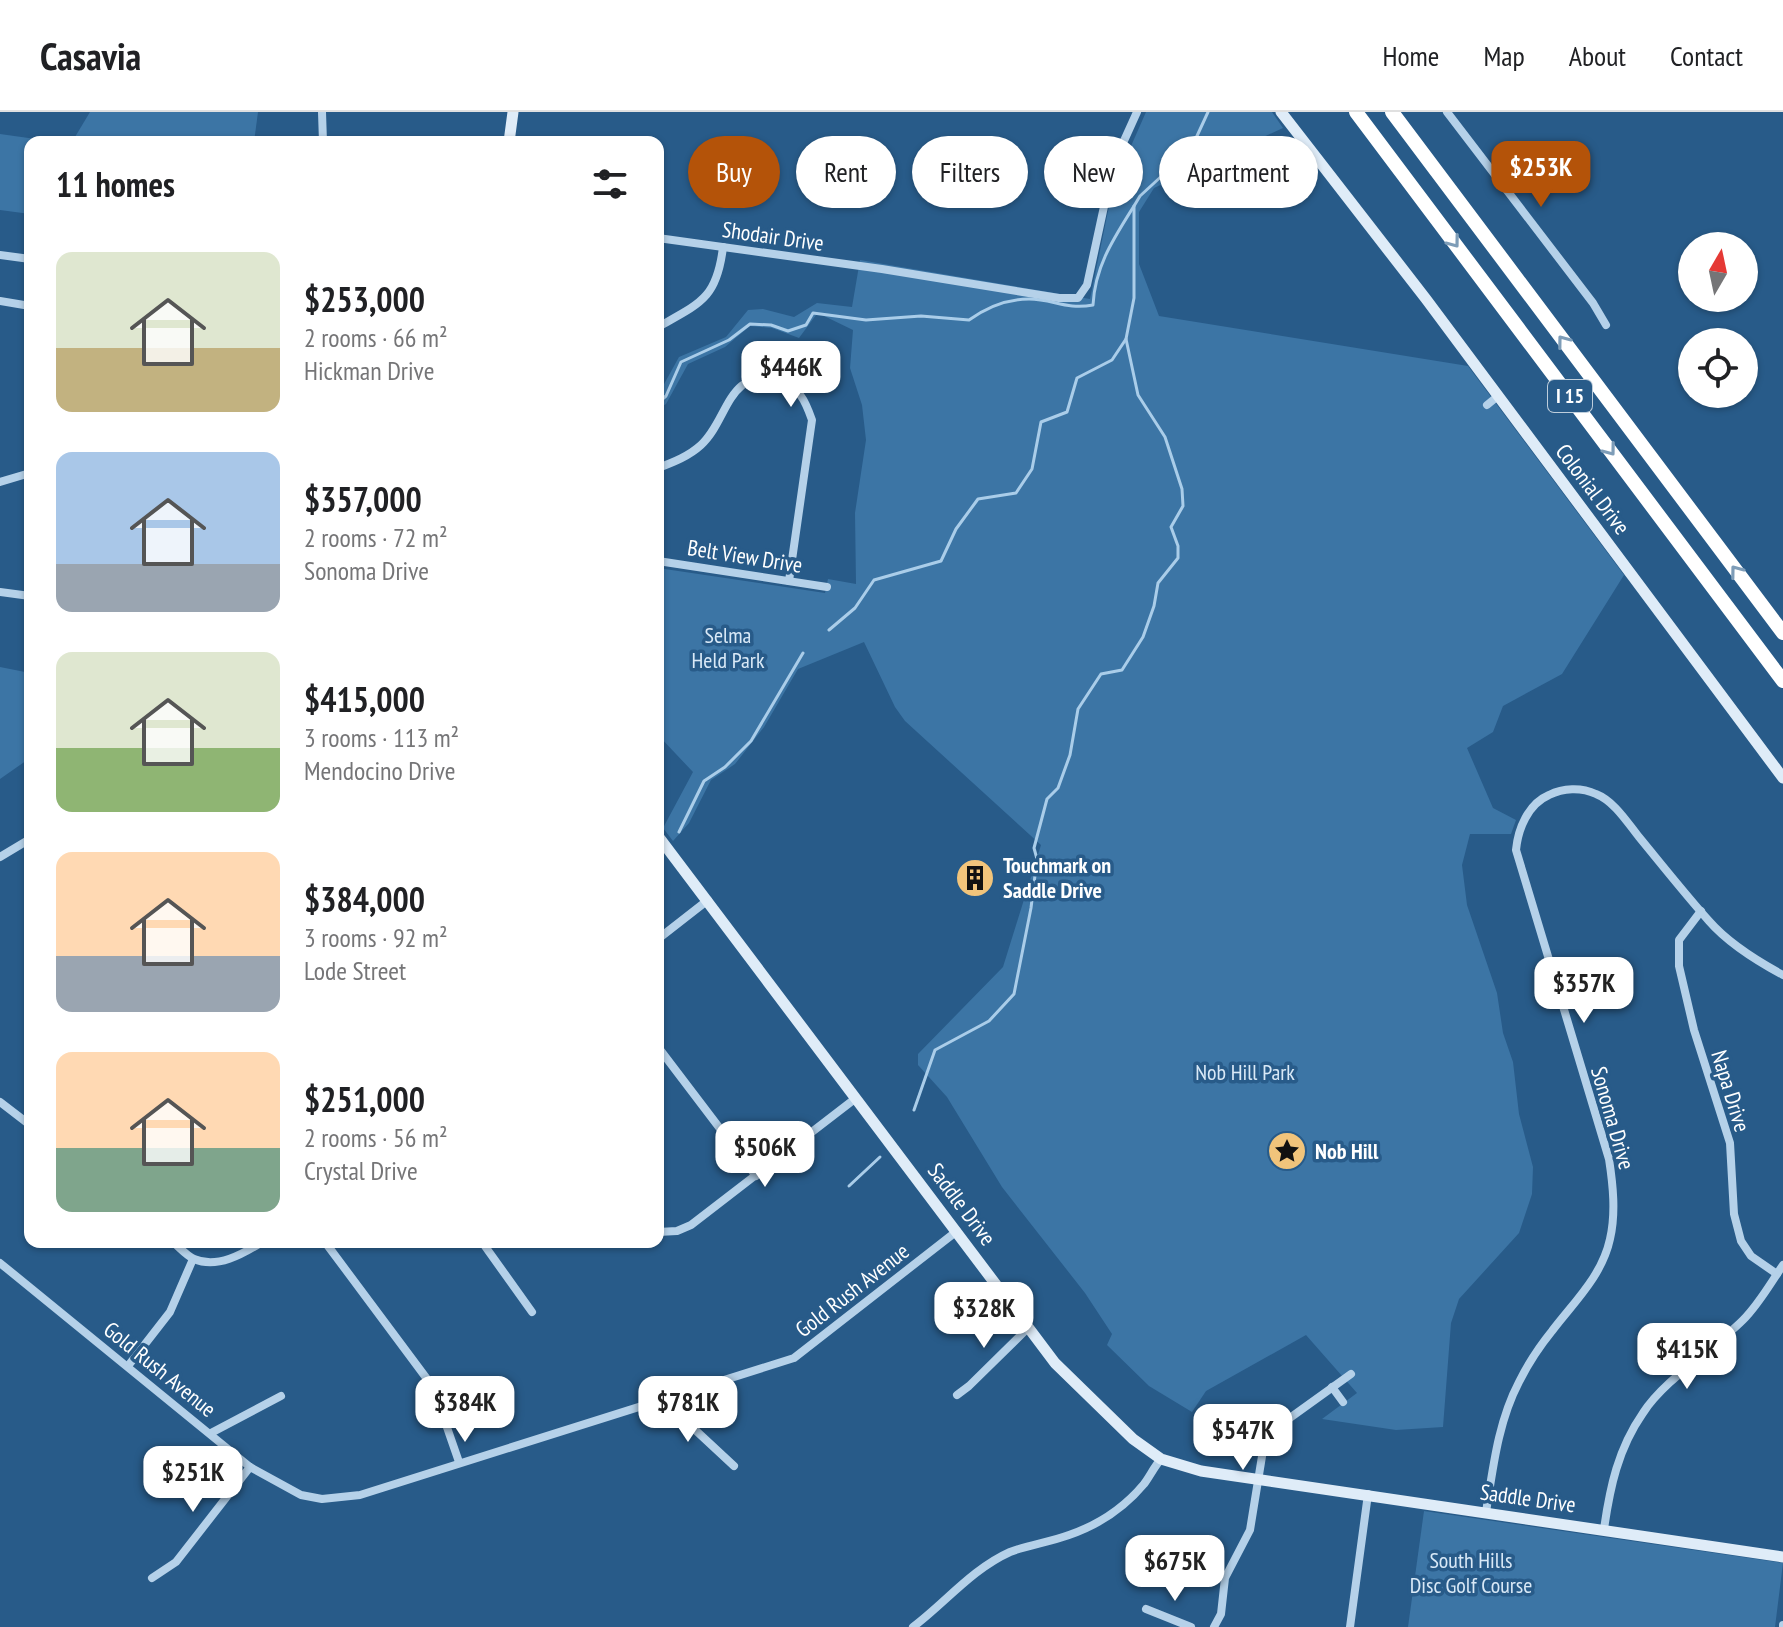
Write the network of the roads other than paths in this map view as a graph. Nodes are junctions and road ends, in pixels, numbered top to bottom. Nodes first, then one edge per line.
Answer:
1 (322, 112) edge
2 (513, 112) edge
3 (1137, 112) edge
4 (1281, 112) edge
5 (1356, 112) edge
6 (1392, 112) edge
7 (1447, 112) edge
8 (323, 136) edge
9 (510, 136) edge
10 (664, 239) edge
11 (723, 247) junction
12 (0, 255) edge
13 (24, 258) edge
14 (0, 301) edge
15 (24, 305) edge
16 (664, 324) edge
17 (1606, 325) dead end
18 (1498, 396) junction
19 (1487, 405) dead end
20 (664, 466) edge
21 (24, 475) edge
22 (0, 482) edge
23 (664, 562) edge
24 (789, 581) junction
25 (827, 587) dead end
26 (0, 592) edge
27 (24, 595) edge
28 (1783, 633) edge
29 (1783, 681) edge
30 (1783, 778) edge
31 (24, 843) edge
32 (664, 844) edge
33 (0, 857) edge
34 (708, 900) junction
35 (1701, 911) junction
36 (664, 934) edge
37 (1783, 975) edge
38 (664, 1055) edge
39 (856, 1098) junction
40 (0, 1102) edge
41 (24, 1120) edge
42 (756, 1176) junction
43 (957, 1231) junction
44 (664, 1232) edge
45 (180, 1248) edge
46 (252, 1248) edge
47 (329, 1248) edge
48 (486, 1248) edge
49 (193, 1259) junction
50 (0, 1263) edge
51 (1783, 1265) edge
52 (1777, 1274) junction
53 (532, 1312) dead end
54 (1029, 1327) junction
55 (128, 1366) junction
56 (1351, 1374) dead end
57 (1332, 1387) junction
58 (957, 1395) dead end
59 (281, 1396) dead end
60 (663, 1400) junction
61 (1343, 1402) dead end
62 (211, 1433) junction
63 (1161, 1459) junction
64 (459, 1462) junction
65 (734, 1466) dead end
66 (250, 1467) junction
67 (1258, 1480) junction
68 (1368, 1494) junction
69 (1486, 1512) junction
70 (1604, 1529) junction
71 (1783, 1557) edge
72 (152, 1578) dead end
73 (1146, 1609) dead end
74 (913, 1627) edge
75 (1191, 1627) edge
76 (1214, 1627) edge
77 (1350, 1627) edge

1 - 8 street
2 - 9 street
3 - 11 street, Shodair Drive
4 - 18 street, Colonial Drive
5 -> 29 highway, I 15
28 -> 6 highway, I 15
7 - 17 street
10 - 11 street, Shodair Drive
11 - 16 street
12 - 13 street
14 - 15 street
18 - 19 street
18 - 30 street, Colonial Drive
20 - 24 street
21 - 22 street
23 - 24 street, Belt View Drive
24 - 25 street, Belt View Drive
26 - 27 street
31 - 33 street
32 - 34 street, Saddle Drive
34 - 36 street
34 - 39 street, Saddle Drive
35 - 37 street, Sonoma Drive
35 - 52 street, Napa Drive
35 - 69 street, Sonoma Drive
38 - 42 street
39 - 42 street
39 - 43 street, Saddle Drive
40 - 41 street
42 - 44 street
43 - 54 street, Saddle Drive
43 - 60 street, Gold Rush Avenue
45 - 49 street
46 - 49 street
47 - 64 street
48 - 53 street
49 - 55 street
50 - 55 street, Gold Rush Avenue
51 - 52 street
52 - 70 street
54 - 58 street
54 - 63 street, Saddle Drive
55 - 62 street, Gold Rush Avenue
56 - 57 street
57 - 61 street
57 - 67 street
59 - 62 street
60 - 64 street, Gold Rush Avenue
60 - 65 street
62 - 66 street, Gold Rush Avenue
63 - 67 street, Saddle Drive
63 - 74 street
64 - 66 street, Gold Rush Avenue
66 - 72 street
67 - 68 street, Saddle Drive
67 - 76 street
68 - 69 street, Saddle Drive
68 - 77 street
69 - 70 street, Saddle Drive
70 - 71 street, Saddle Drive
73 - 75 street

